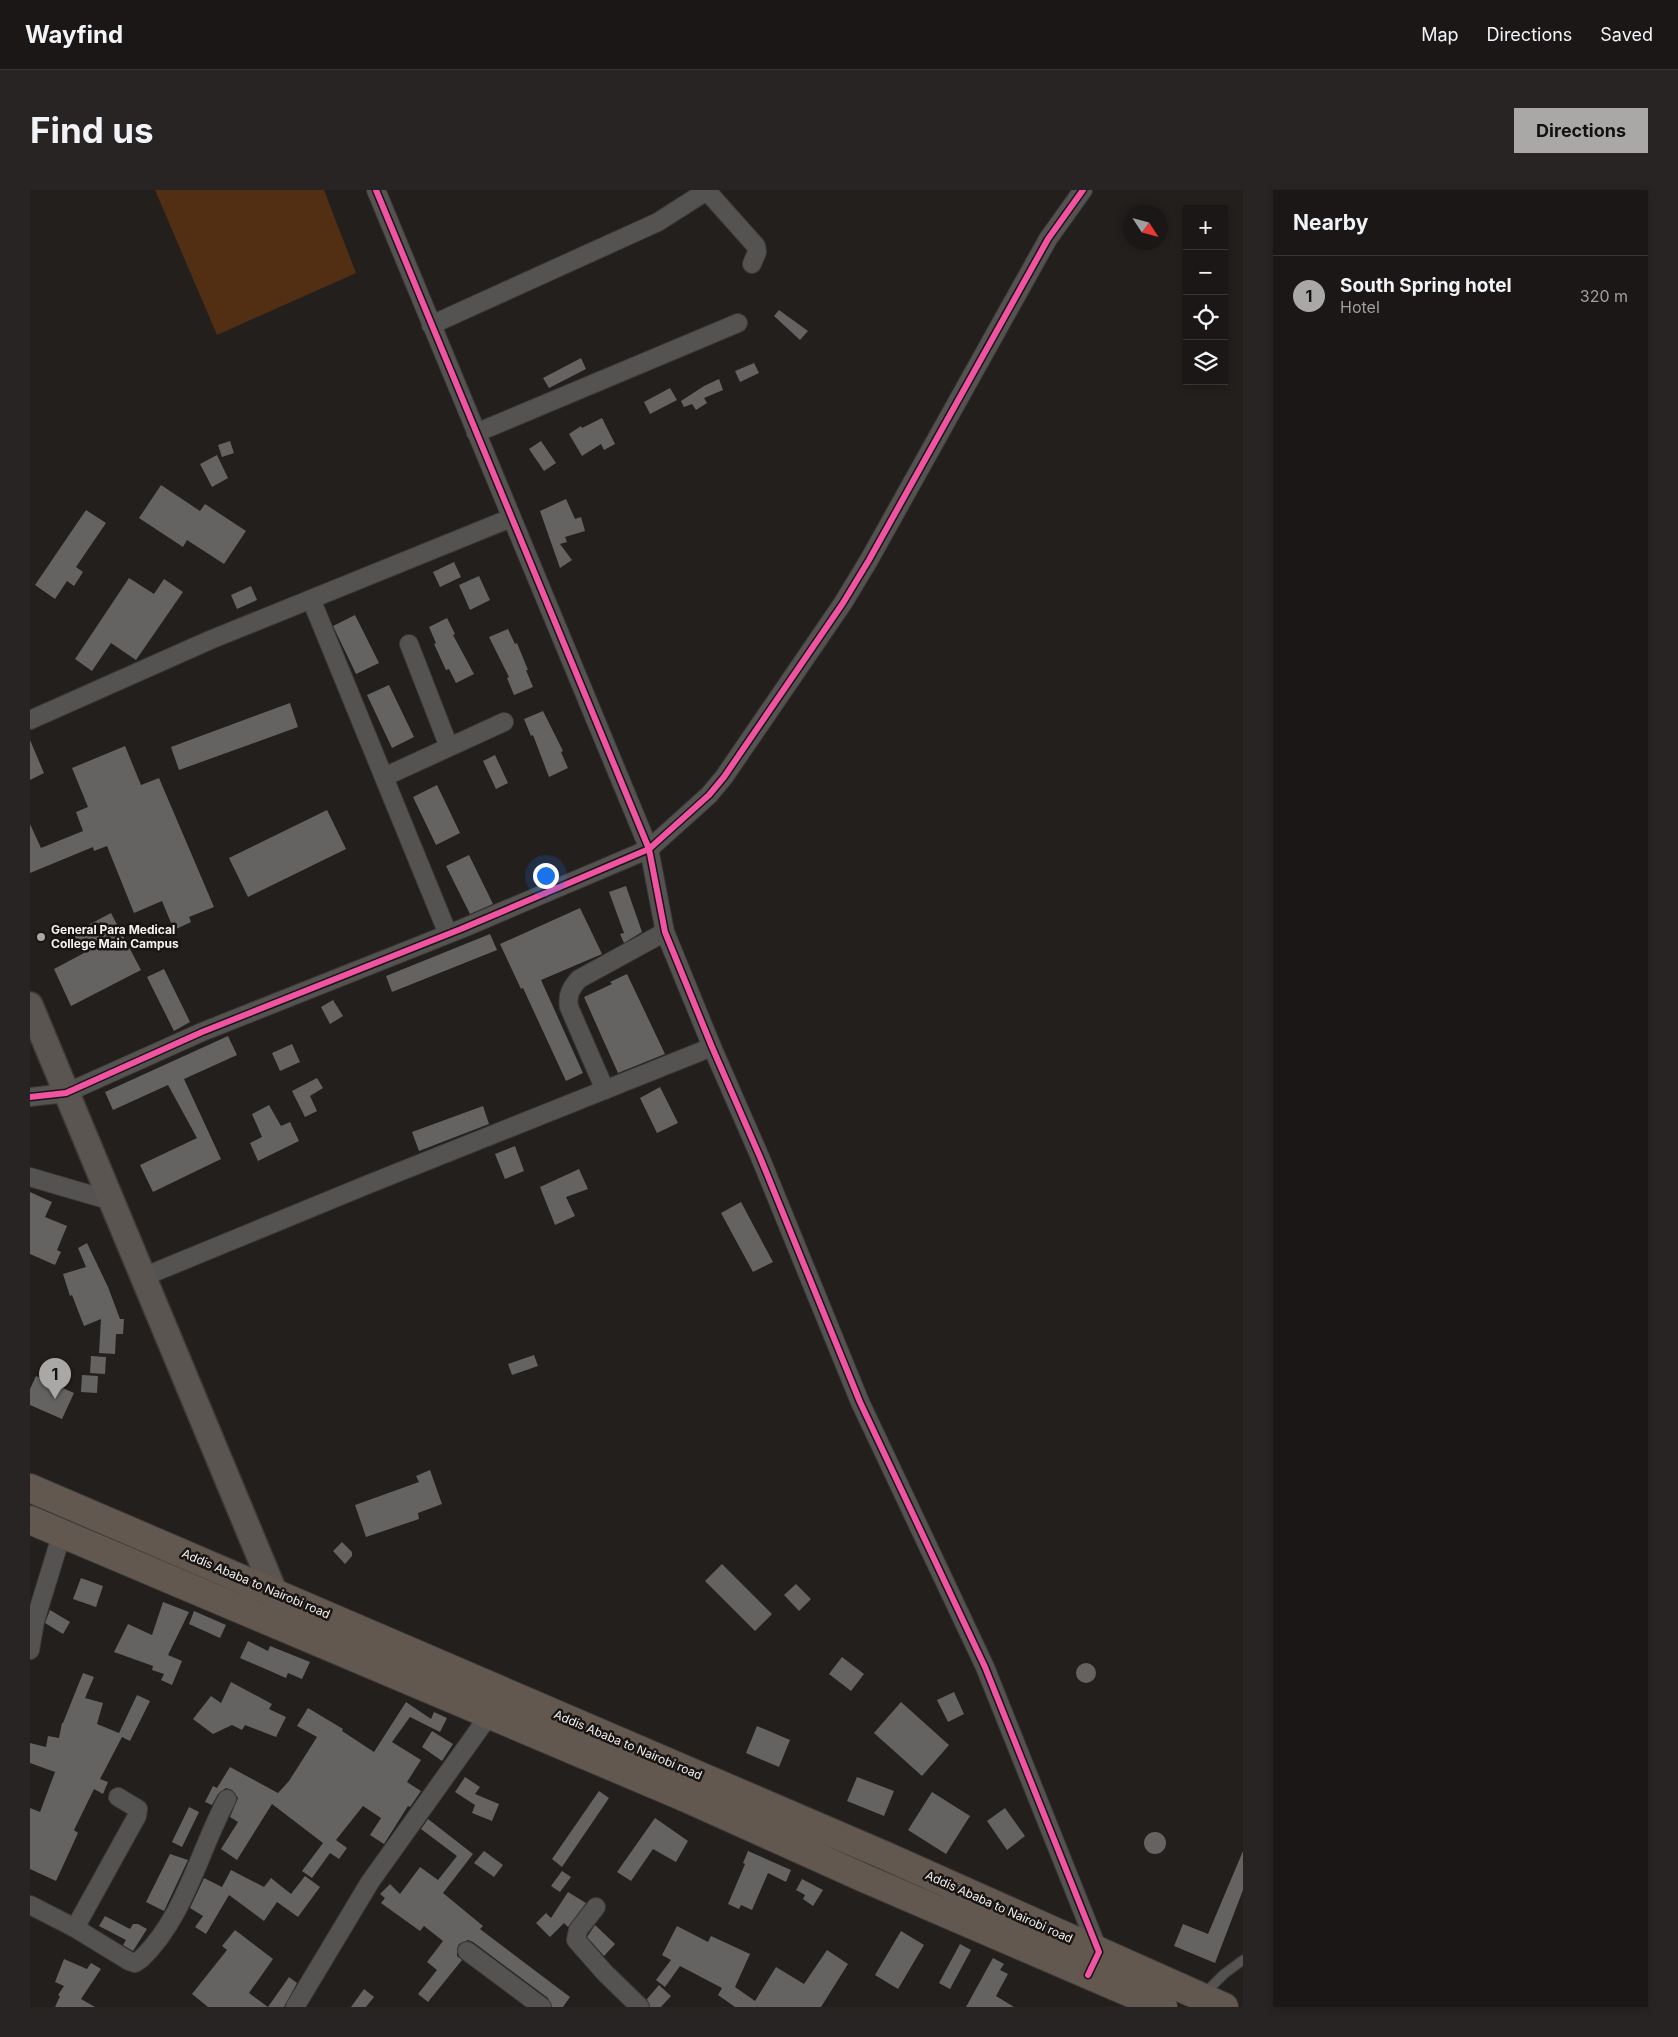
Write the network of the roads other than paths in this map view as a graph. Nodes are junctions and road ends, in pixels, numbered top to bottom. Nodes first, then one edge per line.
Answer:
1 (376, 190) edge
2 (708, 190) edge
3 (1073, 194) edge
4 (752, 264) dead end
5 (738, 324) dead end
6 (432, 325) junction
7 (476, 433) junction
8 (511, 518) junction
9 (311, 599) junction
10 (409, 644) dead end
11 (30, 720) edge
12 (504, 722) dead end
13 (449, 747) junction
14 (384, 777) junction
15 (649, 849) junction
16 (665, 932) junction
17 (448, 934) junction
18 (30, 1005) edge
19 (712, 1047) junction
20 (605, 1090) junction
21 (66, 1093) junction
22 (30, 1096) edge
23 (30, 1177) edge
24 (112, 1201) junction
25 (144, 1277) junction
26 (30, 1488) edge
27 (30, 1520) edge
28 (62, 1533) junction
29 (274, 1591) junction
30 (263, 1618) junction
31 (30, 1650) edge
32 (504, 1692) junction
33 (490, 1715) junction
34 (118, 1797) dead end
35 (227, 1799) dead end
36 (30, 1905) edge
37 (596, 1906) dead end
38 (74, 1928) junction
39 (467, 1951) dead end
40 (1243, 1960) edge
41 (1094, 1963) junction
42 (1212, 2002) edge
43 (295, 2007) edge
44 (542, 2007) edge
45 (640, 2007) edge
46 (1163, 2007) edge

1 - 6 street
2 - 4 street
2 - 6 street
3 - 15 street
5 - 7 street
6 - 7 street
7 - 8 street
8 - 9 street
8 - 15 street
9 - 11 street
9 - 14 street
10 - 13 street
12 - 13 street
13 - 14 street
14 - 17 street
15 - 16 street
15 - 17 street
16 - 19 street
16 - 20 street
17 - 21 street
18 - 21 main road
19 - 20 street
19 - 41 street
20 - 25 street
21 - 22 street
21 - 24 main road
23 - 24 street
24 - 25 main road
25 - 29 main road
26 - 29 highway, Addis Ababa to Nairobi road
27 - 28 highway, Addis Ababa to Nairobi road
28 - 30 highway, Addis Ababa to Nairobi road
28 - 31 street
29 - 30 main road
29 - 32 highway, Addis Ababa to Nairobi road
30 - 33 highway, Addis Ababa to Nairobi road
32 - 33 street
32 - 41 highway, Addis Ababa to Nairobi road
33 - 41 highway, Addis Ababa to Nairobi road
33 - 43 street
34 - 38 street
35 - 38 street
36 - 38 street
37 - 45 street
39 - 44 street
40 - 42 lane
41 - 42 highway, Addis Ababa to Nairobi road
41 - 46 highway, Addis Ababa to Nairobi road

